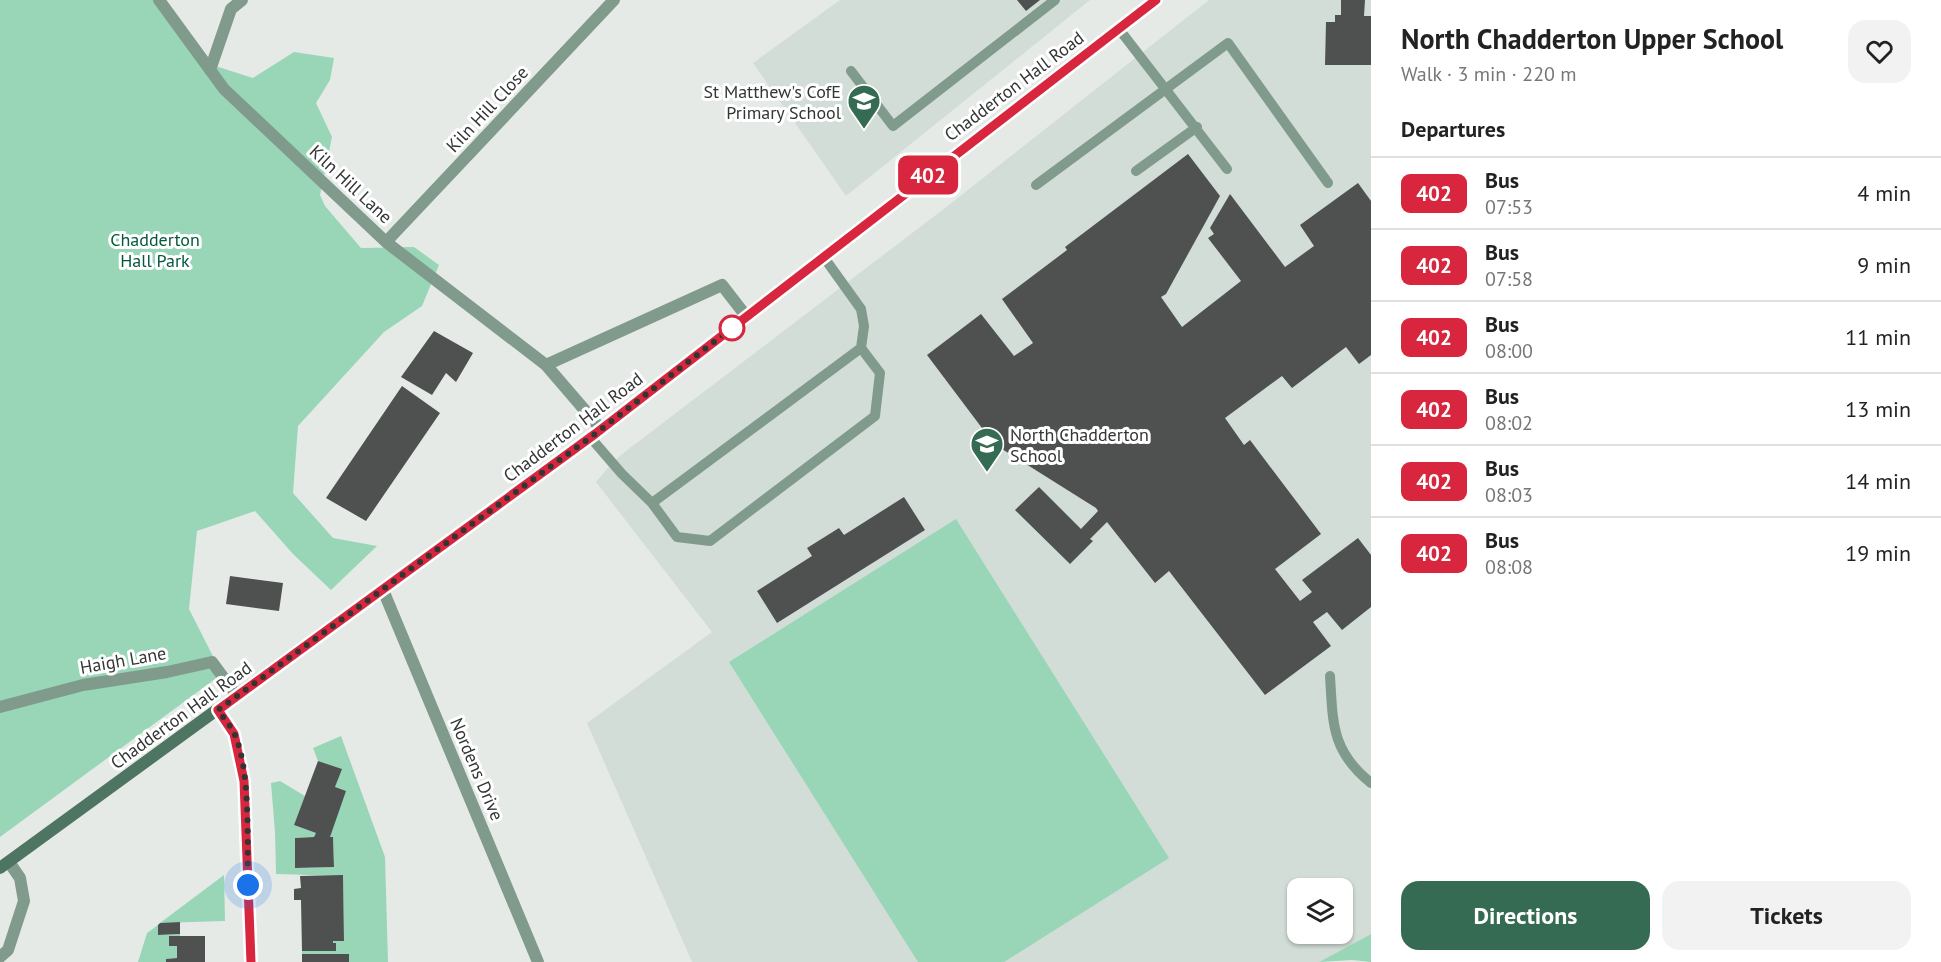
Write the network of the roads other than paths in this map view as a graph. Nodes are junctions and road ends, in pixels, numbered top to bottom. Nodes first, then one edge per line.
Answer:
1 (159, 0) edge
2 (242, 0) edge
3 (614, 0) edge
4 (1055, 0) edge
5 (1156, 0) edge
6 (1119, 28) junction
7 (210, 70) junction
8 (851, 71) dead end
9 (1166, 87) junction
10 (1197, 127) junction
11 (1227, 169) dead end
12 (1136, 171) dead end
13 (1328, 183) dead end
14 (1036, 185) dead end
15 (387, 242) junction
16 (823, 256) junction
17 (746, 316) junction
18 (861, 348) junction
19 (546, 365) junction
20 (601, 429) junction
21 (590, 437) junction
22 (652, 503) junction
23 (383, 590) junction
24 (1330, 676) dead end
25 (237, 696) junction
26 (0, 707) edge
27 (218, 710) junction
28 (1371, 783) edge
29 (4, 865) edge
30 (0, 957) edge
31 (251, 962) edge
32 (538, 962) edge

1 - 7 street, Kiln Hill Lane
2 - 7 street
3 - 15 street, Kiln Hill Close
4 - 8 lane
5 - 6 main road, Chadderton Hall Road
6 - 9 lane
6 - 16 main road, Chadderton Hall Road
7 - 15 street, Kiln Hill Lane
9 - 10 lane
9 - 13 lane
9 - 14 lane
10 - 11 lane
10 - 12 lane
15 - 19 street, Kiln Hill Lane
16 - 17 main road, Chadderton Hall Road
16 - 18 lane
17 - 19 street
17 - 20 main road, Chadderton Hall Road
18 - 22 lane
18 - 22 lane
19 - 20 street, Kiln Hill Lane
20 - 21 main road, Chadderton Hall Road
21 - 22 lane
21 - 23 main road, Chadderton Hall Road
23 - 25 main road, Chadderton Hall Road
23 - 32 street, Nordens Drive
24 - 28 lane
25 - 26 street, Haigh Lane
25 - 27 main road, Chadderton Hall Road
27 - 29 main road, Chadderton Hall Road
27 - 31 main road
29 - 30 street

